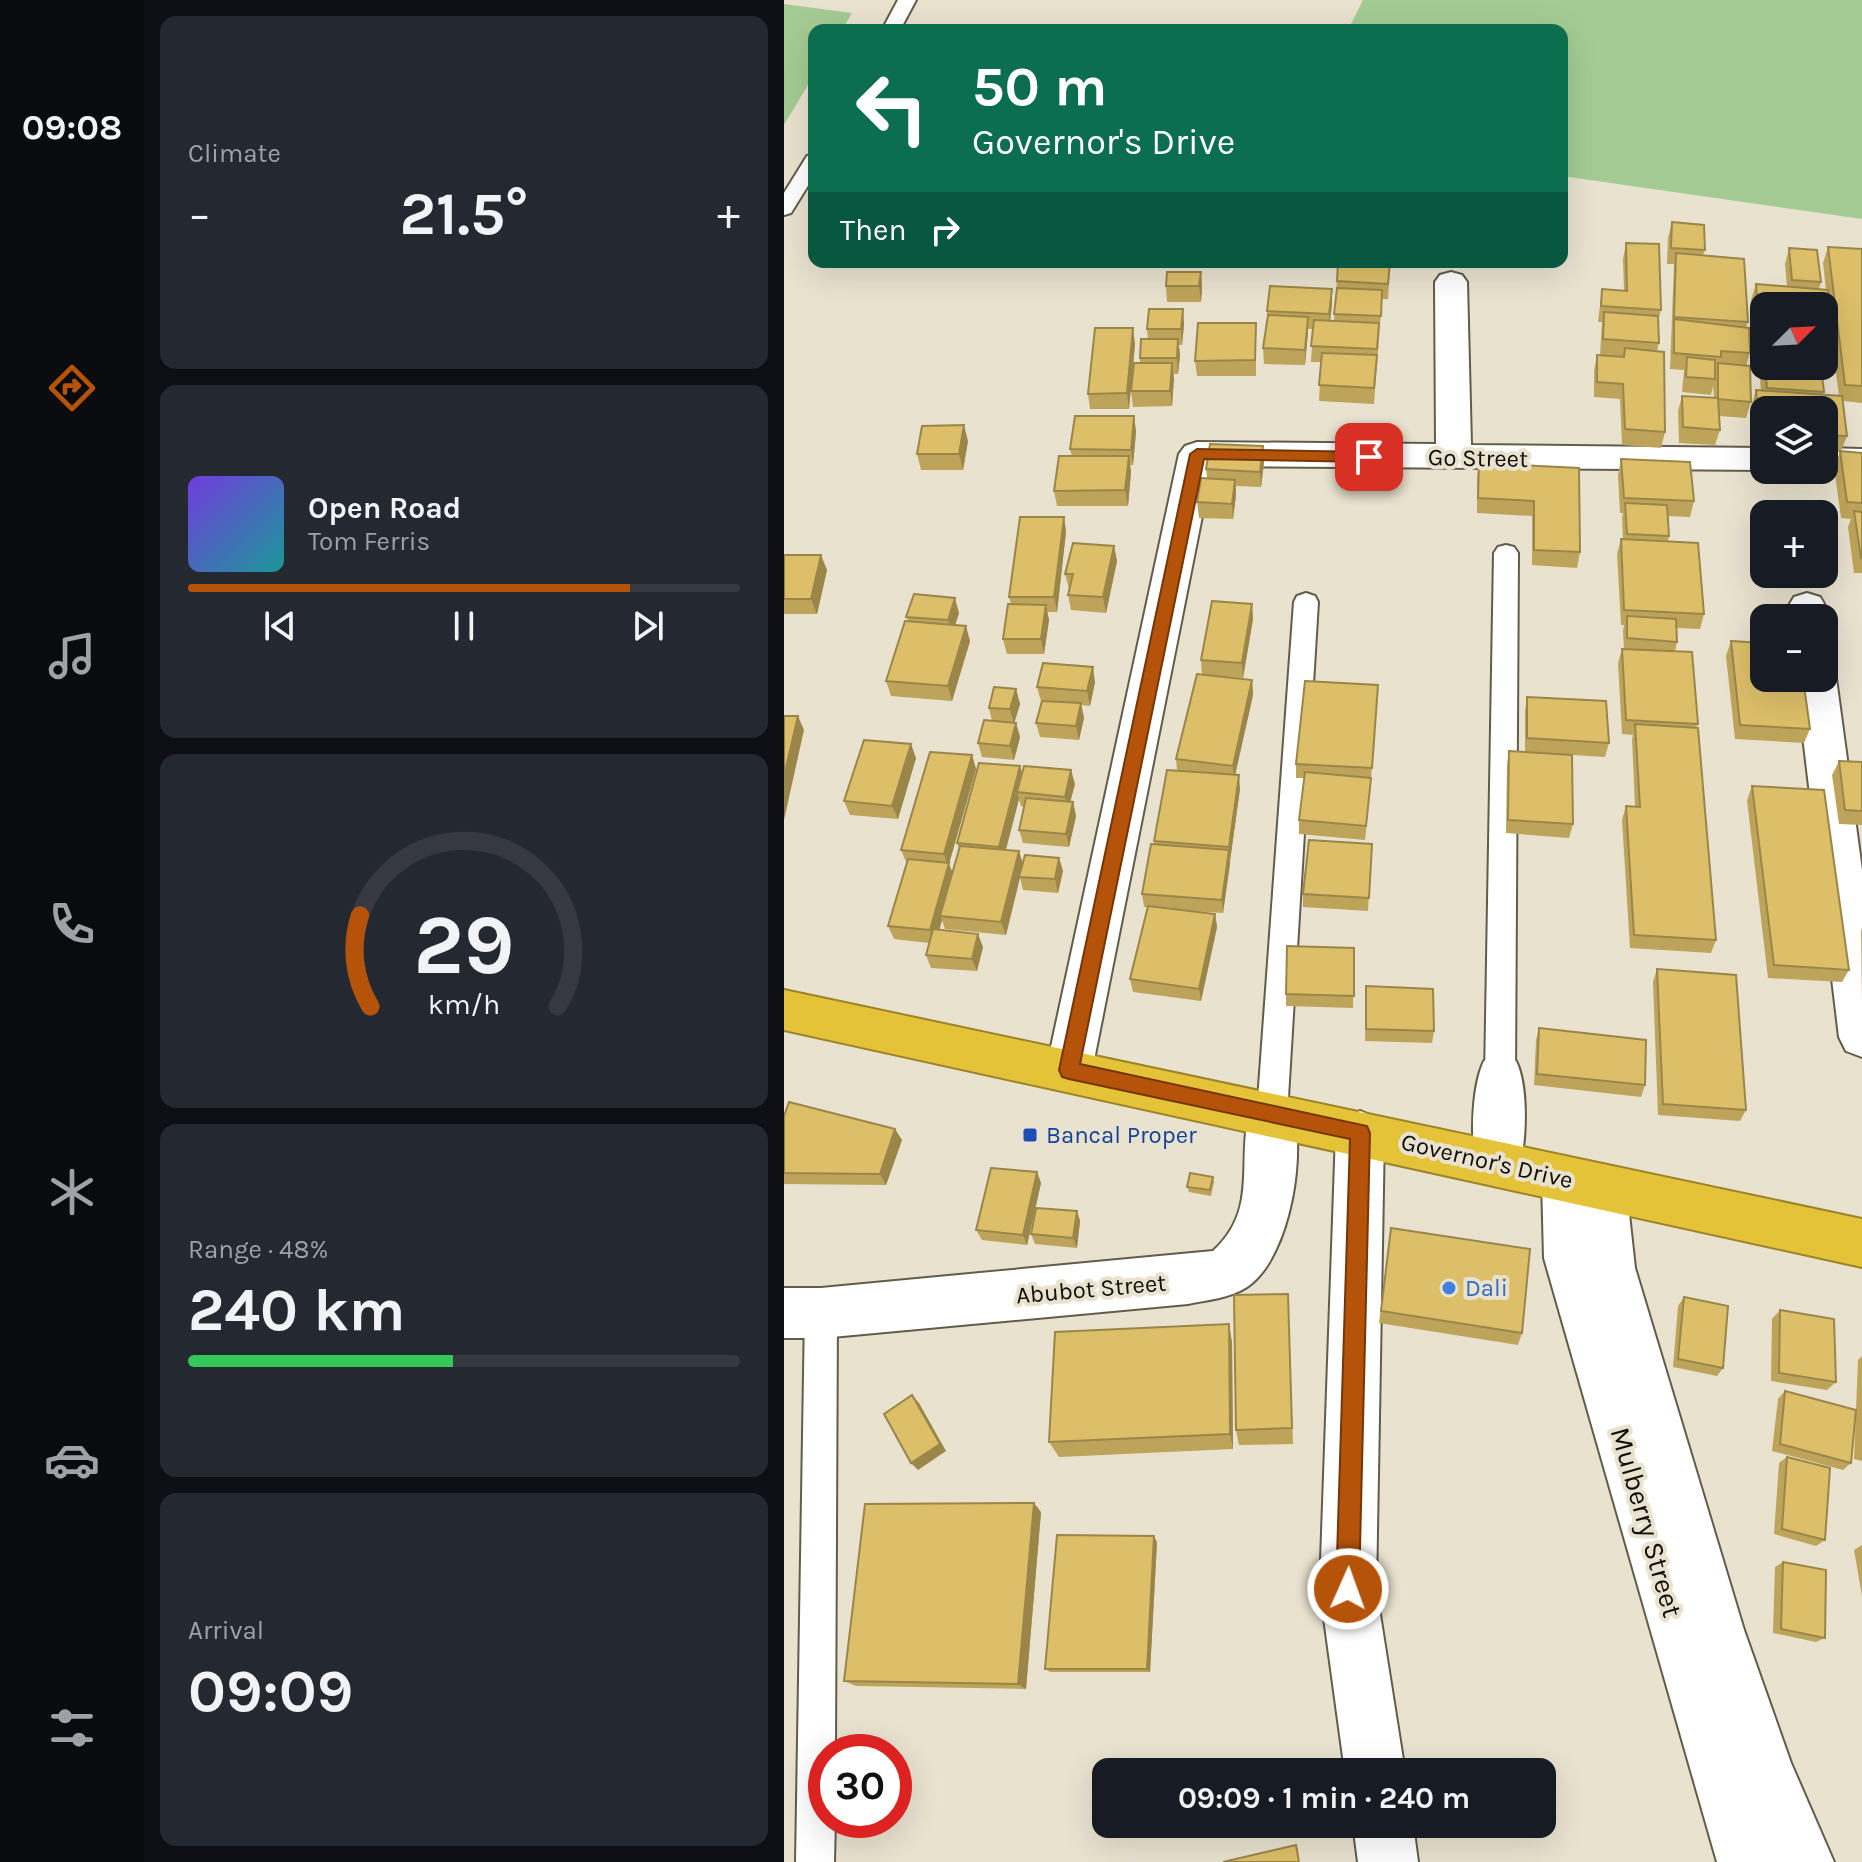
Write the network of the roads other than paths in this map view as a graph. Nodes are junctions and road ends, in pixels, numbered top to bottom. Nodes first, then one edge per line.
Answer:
1 (907, 0) edge
2 (894, 24) edge
3 (808, 170) edge
4 (784, 209) edge
5 (1451, 282) dead end
6 (1454, 458) junction
7 (1750, 460) edge
8 (1838, 460) edge
9 (1862, 461) edge
10 (1506, 553) dead end
11 (1306, 602) dead end
12 (1818, 692) edge
13 (784, 1010) edge
14 (1862, 1037) edge
15 (1069, 1070) junction
16 (1500, 1076) joint
17 (1272, 1114) junction
18 (1360, 1133) junction
19 (1498, 1164) junction
20 (1584, 1183) junction
21 (1862, 1243) edge
22 (803, 1313) edge
23 (1373, 1758) edge
24 (1385, 1838) edge
25 (815, 1862) edge
26 (1388, 1862) edge
27 (1747, 1862) edge
28 (1804, 1862) edge

1 - 2 lane
3 - 4 lane
5 - 6 street
6 - 7 street, Go Street
6 - 15 street, Go Street
8 - 9 street
10 - 16 lane
11 - 17 lane
12 - 14 street
13 - 15 highway, Governor's Drive
15 - 17 highway, Governor's Drive
16 - 19 street
17 - 18 highway, Governor's Drive
17 - 22 street, Abubot Street
18 - 19 highway, Governor's Drive
18 - 23 street
19 - 20 highway, Governor's Drive
20 - 21 highway, Governor's Drive
20 - 27 street, Mulberry Street
20 - 28 street, Mulberry Street
22 - 25 lane
24 - 26 street

